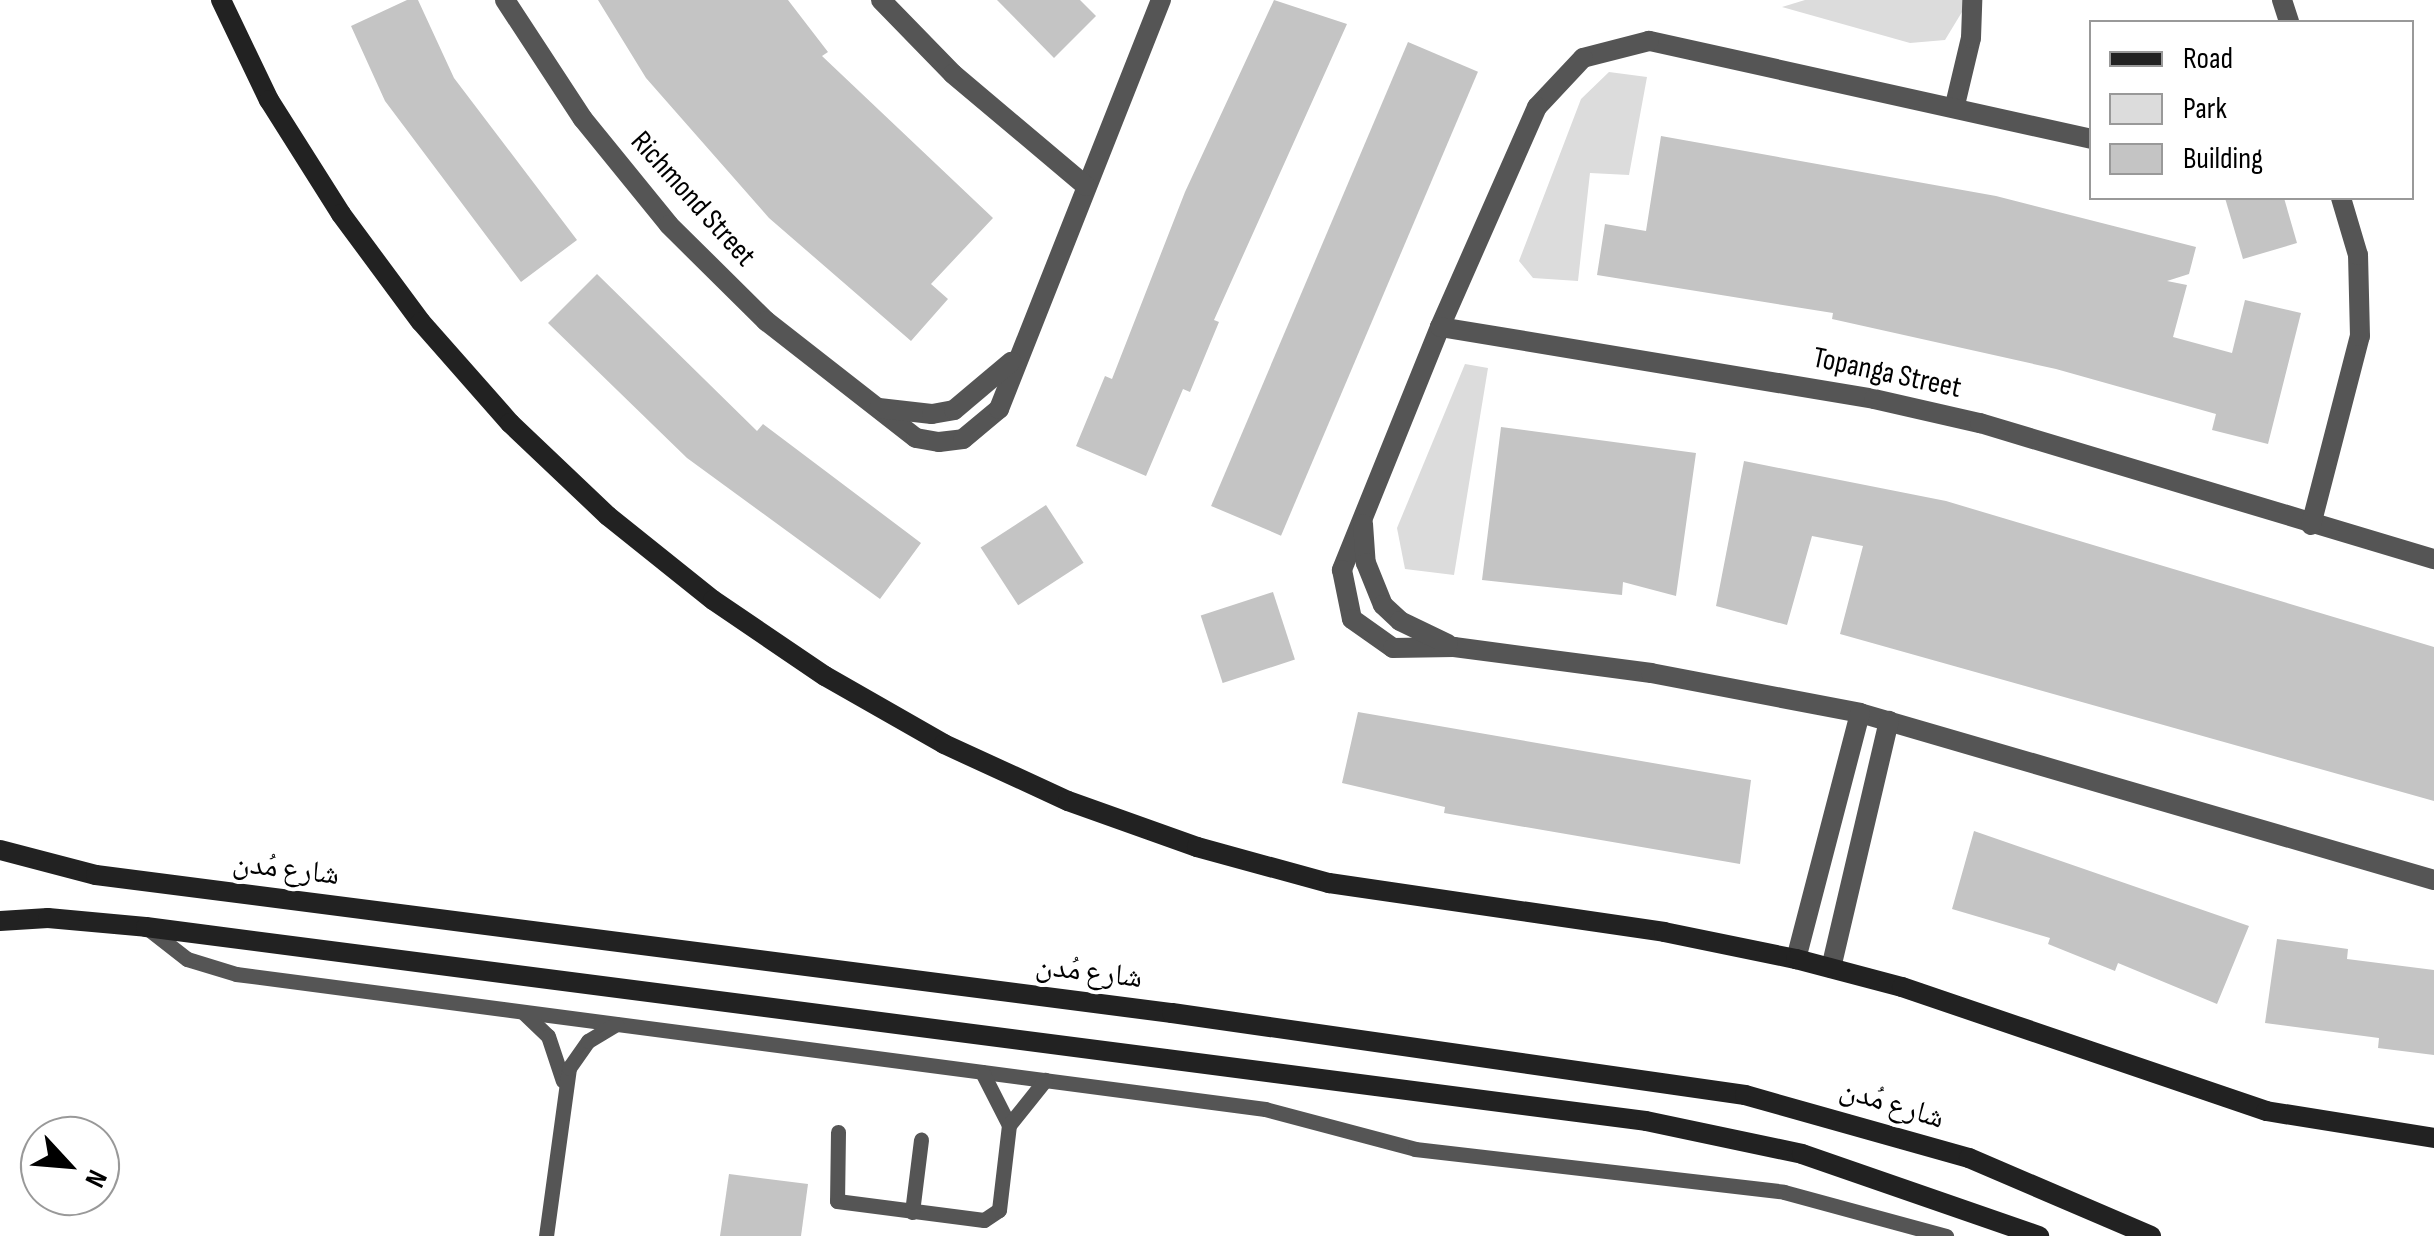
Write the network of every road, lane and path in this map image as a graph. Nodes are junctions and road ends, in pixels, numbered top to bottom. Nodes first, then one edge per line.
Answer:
1 (222, 0) edge
2 (505, 0) edge
3 (881, 0) edge
4 (1161, 0) edge
5 (1972, 0) edge
6 (1955, 105) junction
7 (2089, 139) edge
8 (1086, 186) junction
9 (2342, 200) edge
10 (1440, 327) junction
11 (1022, 349) junction
12 (872, 406) junction
13 (1363, 521) junction
14 (2311, 525) junction
15 (2434, 559) edge
16 (1454, 647) junction
17 (1860, 714) junction
18 (1889, 721) junction
19 (0, 850) edge
20 (2434, 880) edge
21 (0, 921) edge
22 (146, 927) junction
23 (1796, 959) junction
24 (1831, 968) junction
25 (522, 1012) junction
26 (616, 1024) junction
27 (982, 1072) junction
28 (1044, 1080) junction
29 (564, 1090) junction
30 (1009, 1125) junction
31 (838, 1132) dead end
32 (2434, 1138) edge
33 (920, 1140) dead end
34 (912, 1212) junction
35 (546, 1236) edge
36 (1946, 1236) edge
37 (2038, 1236) edge
38 (2151, 1236) edge

1 - 23 street
2 - 12 street, Richmond Street
3 - 8 street
4 - 8 street, Richmond Street
5 - 6 street
6 - 7 street
6 - 10 street
8 - 11 street, Richmond Street
9 - 14 street
10 - 13 street
10 - 14 street, Topanga Street
11 - 12 street, Richmond Street
11 - 12 street, Richmond Street
13 - 16 street
13 - 16 street
14 - 15 street, Topanga Street
16 - 17 street
17 - 18 street
17 - 23 street
18 - 20 street
18 - 24 street
19 - 38 street, شارع مُدن
21 - 22 street
22 - 25 lane
22 - 37 street
23 - 24 street
24 - 32 street
25 - 26 lane
25 - 29 lane
26 - 27 lane
26 - 29 lane
27 - 28 lane
27 - 30 lane
28 - 30 lane
28 - 36 lane
29 - 35 lane
30 - 34 lane
31 - 34 lane
33 - 34 lane

